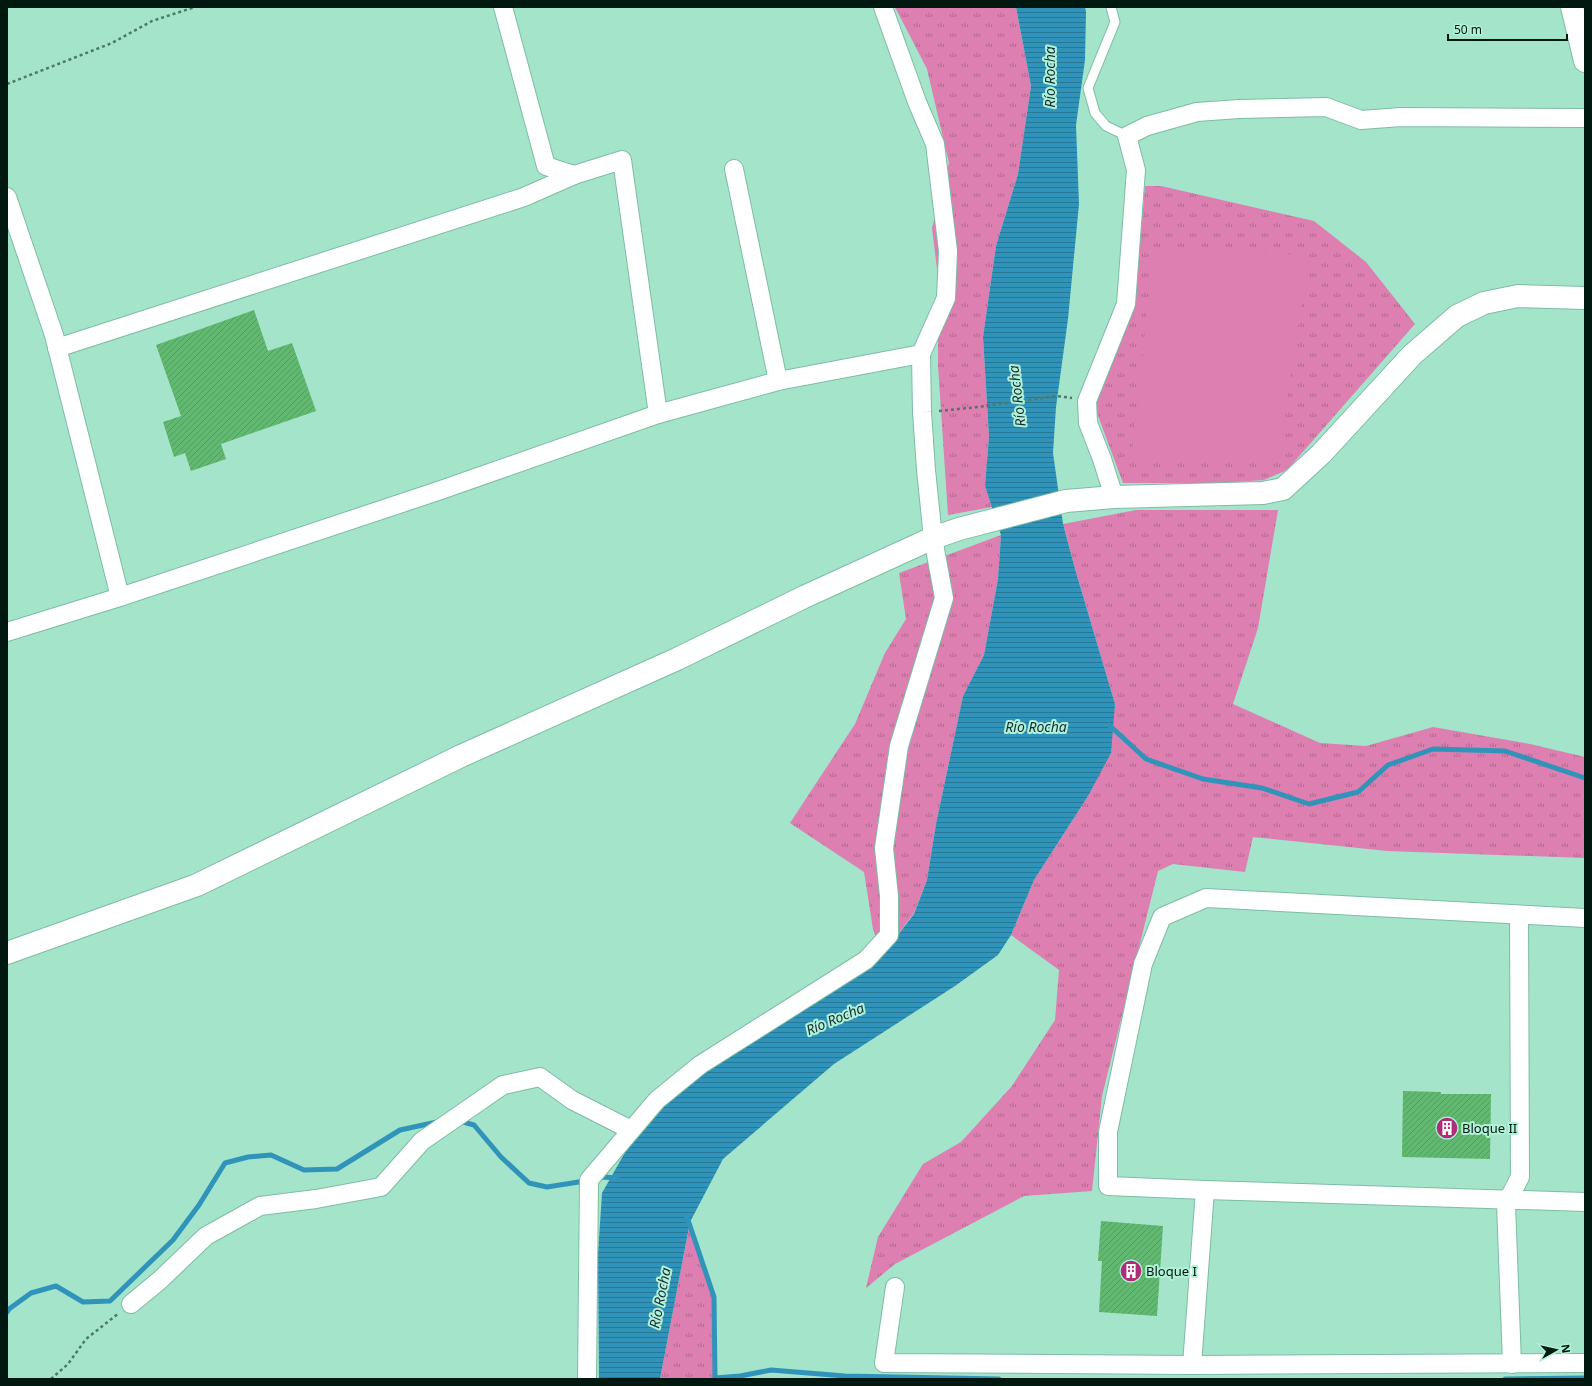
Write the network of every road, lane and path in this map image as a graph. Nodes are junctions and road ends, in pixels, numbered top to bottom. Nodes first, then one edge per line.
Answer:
1 (195, 7) edge
2 (503, 7) edge
3 (883, 7) edge
4 (1111, 7) edge
5 (1572, 7) edge
6 (1585, 61) edge
7 (7, 84) edge
8 (1585, 118) edge
9 (1127, 136) junction
10 (734, 169) dead end
11 (574, 175) junction
12 (7, 197) edge
13 (1585, 298) edge
14 (57, 348) junction
15 (921, 354) junction
16 (778, 381) junction
17 (1057, 396) dead end
18 (922, 412) junction
19 (658, 414) junction
20 (1114, 497) junction
21 (933, 538) junction
22 (120, 597) junction
23 (7, 632) edge
24 (1519, 914) junction
25 (1585, 918) edge
26 (7, 953) edge
27 (631, 1130) junction
28 (1204, 1190) junction
29 (1508, 1200) junction
30 (1585, 1202) edge
31 (895, 1287) dead end
32 (131, 1304) joint
33 (1585, 1363) edge
34 (1512, 1364) junction
35 (1192, 1365) junction
36 (51, 1379) edge
37 (587, 1379) edge

1 - 7 path
2 - 11 street
3 - 15 street
4 - 9 lane
5 - 6 main road
8 - 9 street
9 - 20 street
10 - 16 street
11 - 14 street
11 - 19 street
12 - 14 street
13 - 20 main road
14 - 22 street
15 - 16 street
15 - 18 street
16 - 19 street
17 - 18 path
18 - 21 street
19 - 22 street
20 - 21 main road
21 - 26 main road
21 - 27 street
22 - 23 street
24 - 25 street
24 - 28 street
24 - 29 street
27 - 32 street
27 - 37 street
28 - 29 street
28 - 35 street
29 - 30 street
29 - 34 street
31 - 35 street
32 - 36 path
33 - 34 street
34 - 35 street

